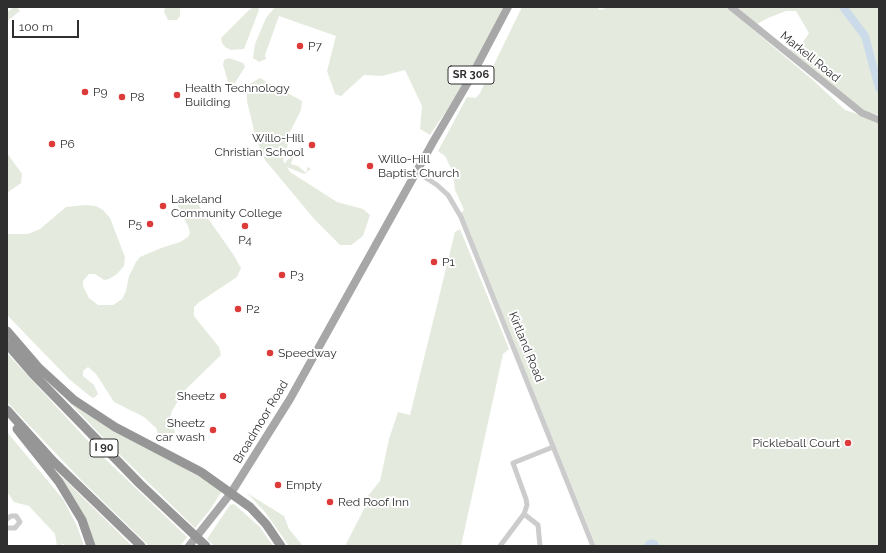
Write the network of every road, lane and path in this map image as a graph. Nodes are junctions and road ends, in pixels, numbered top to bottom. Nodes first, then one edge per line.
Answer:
1 (508, 7) edge
2 (731, 7) edge
3 (879, 120) edge
4 (417, 172) junction
5 (7, 331) edge
6 (7, 344) edge
7 (7, 410) edge
8 (7, 417) edge
9 (553, 447) junction
10 (231, 493) junction
11 (524, 514) junction
12 (7, 519) edge
13 (7, 528) edge
14 (91, 546) edge
15 (142, 546) edge
16 (189, 546) edge
17 (206, 546) edge
18 (281, 546) edge
19 (500, 546) edge
20 (540, 546) edge
21 (593, 546) edge

1 - 4 main road, SR 306
2 - 3 street, Markell Road
4 - 9 street, Kirtland Road
4 - 10 main road, Broadmoor Road / SR 306
5 - 10 highway
6 - 17 highway, I 90
7 - 15 highway
8 - 14 highway
9 - 11 street
9 - 21 street, Kirtland Road
10 - 16 main road, Broadmoor Road / SR 306
10 - 18 highway
11 - 19 street
11 - 20 street
12 - 13 street

